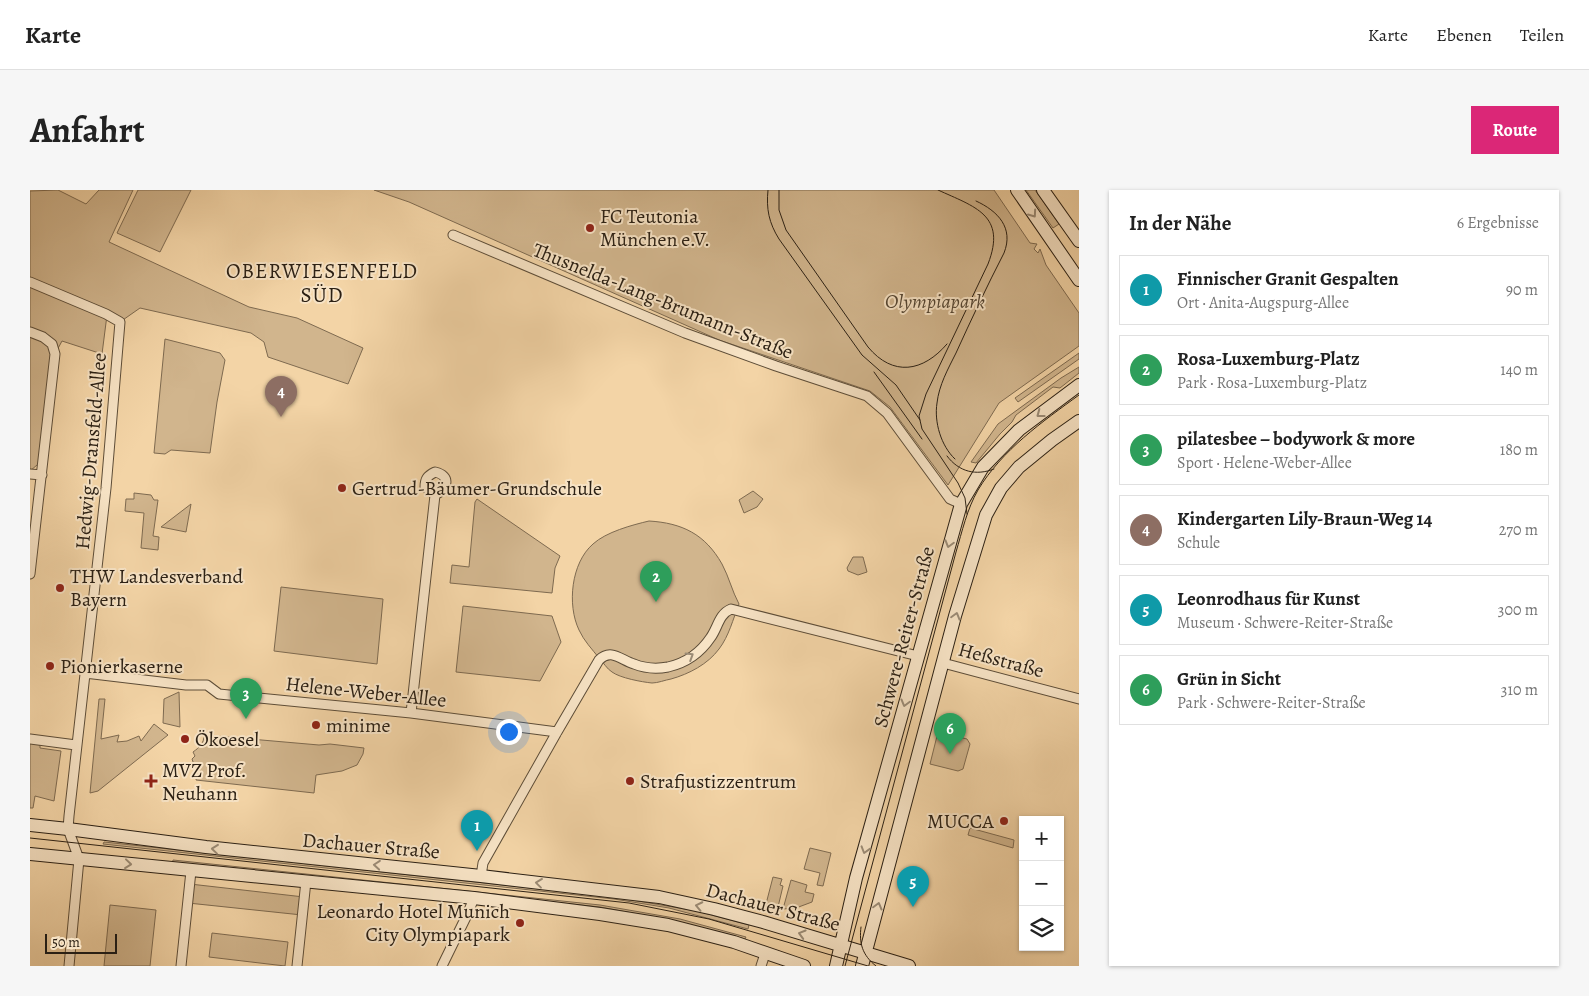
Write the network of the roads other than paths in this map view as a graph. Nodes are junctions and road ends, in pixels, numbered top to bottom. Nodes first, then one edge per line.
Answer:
1 (1016, 190) edge
2 (1043, 190) edge
3 (453, 235) dead end
4 (1079, 241) edge
5 (1079, 280) edge
6 (30, 282) edge
7 (30, 332) edge
8 (1079, 385) edge
9 (1079, 421) edge
10 (30, 474) edge
11 (42, 475) junction
12 (435, 495) dead end
13 (961, 504) junction
14 (30, 574) edge
15 (918, 656) junction
16 (943, 663) junction
17 (85, 673) junction
18 (1079, 699) edge
19 (411, 714) junction
20 (556, 732) junction
21 (30, 739) edge
22 (76, 745) junction
23 (30, 825) edge
24 (68, 829) junction
25 (30, 854) edge
26 (79, 859) junction
27 (191, 871) junction
28 (481, 876) junction
29 (306, 881) junction
30 (474, 898) junction
31 (840, 945) junction
32 (763, 960) edge
33 (864, 960) edge
34 (69, 966) edge
35 (181, 966) edge
36 (297, 966) edge
37 (442, 966) edge
38 (804, 966) edge
39 (836, 966) edge
40 (909, 966) edge

1 -> 5 main road
2 - 4 main road
3 - 13 street, Thusnelda-Lang-Brumann-Straße
6 - 17 street, Hedwig-Dransfeld-Allee
7 - 11 street
8 -> 13 main road, Schwere-Reiter-Straße
16 -> 9 main road
10 - 11 street
11 - 14 street
12 - 19 street
13 -> 15 main road, Schwere-Reiter-Straße
20 -> 15 street
15 -> 31 main road, Schwere-Reiter-Straße
16 - 18 street, Heßstraße
33 -> 16 main road
17 - 19 street, Helene-Weber-Allee
17 - 22 street, Hedwig-Dransfeld-Allee
19 - 20 street, Helene-Weber-Allee
20 - 28 street
21 - 22 street
22 - 24 street, Hedwig-Dransfeld-Allee
23 - 24 main road, Dachauer Straße
24 - 26 street, Hedwig-Dransfeld-Allee
28 -> 24 main road, Dachauer Straße
25 - 26 main road, Dachauer Straße
26 -> 27 main road, Dachauer Straße
26 - 34 street
27 - 29 main road, Dachauer Straße
27 - 35 street
31 -> 28 main road, Dachauer Straße
29 - 30 main road, Dachauer Straße
29 - 36 street
30 - 32 main road, Dachauer Straße
30 - 37 street
31 - 33 main road, Dachauer Straße
31 - 39 main road, Schwere-Reiter-Straße
32 - 38 main road, Dachauer Straße
33 - 40 main road, Dachauer Straße

